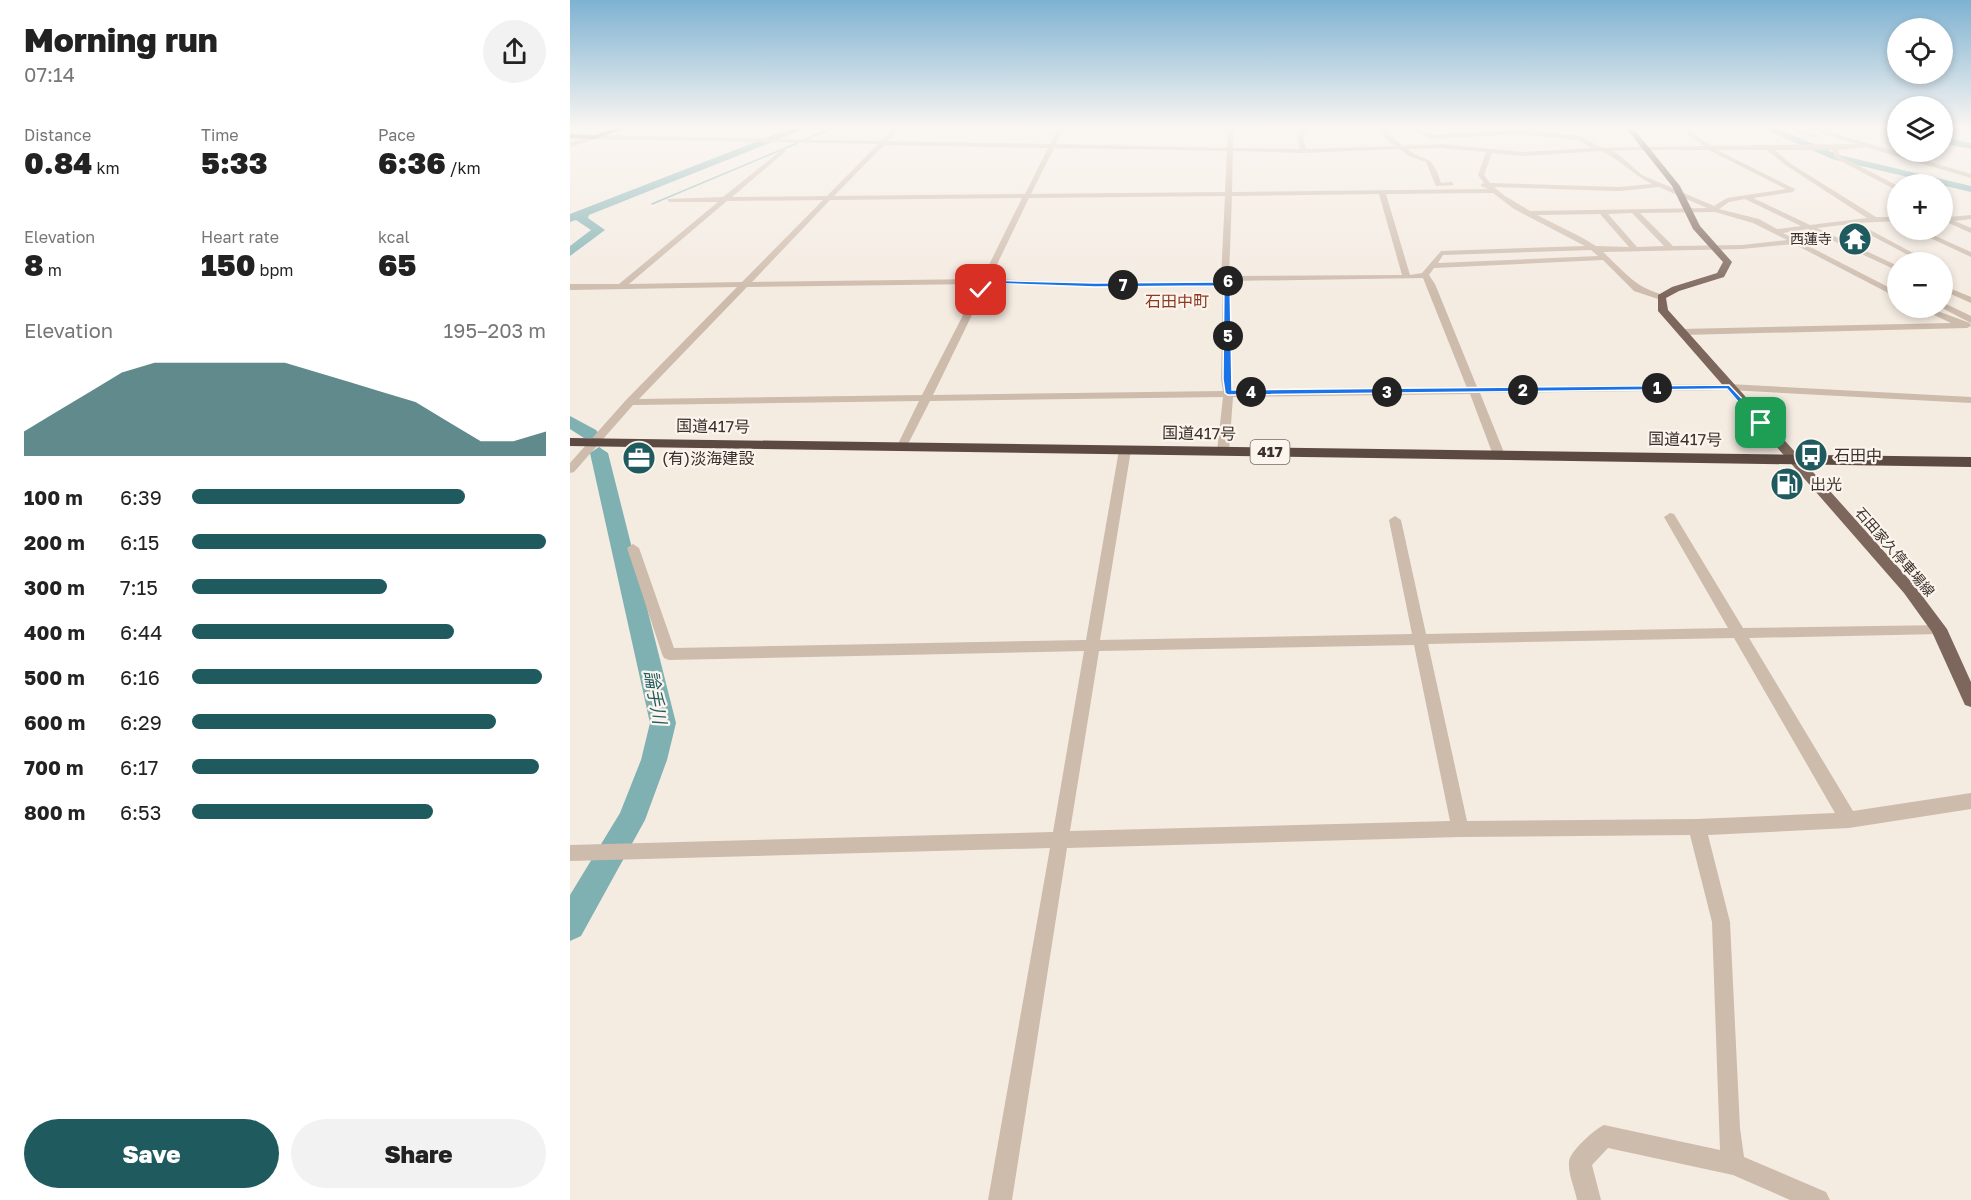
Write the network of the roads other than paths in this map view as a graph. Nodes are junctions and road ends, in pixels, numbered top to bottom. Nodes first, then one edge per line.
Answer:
1 (745, 184) edge
2 (844, 184) edge
3 (1035, 184) edge
4 (1230, 184) edge
5 (1438, 184) edge
6 (1488, 184) edge
7 (1673, 184) edge
8 (1781, 184) edge
9 (1819, 184) edge
10 (1658, 185) joint
11 (1491, 188) junction
12 (1382, 192) junction
13 (1230, 193) junction
14 (1681, 195) junction
15 (1029, 196) junction
16 (1747, 198) junction
17 (830, 199) junction
18 (669, 200) dead end
19 (726, 200) junction
20 (1715, 209) junction
21 (1686, 210) junction
22 (1635, 211) junction
23 (1602, 212) junction
24 (1531, 213) junction
25 (1971, 217) edge
26 (1953, 218) edge
27 (1874, 219) junction
28 (1887, 219) edge
29 (1953, 222) edge
30 (1853, 224) junction
31 (1813, 227) junction
32 (1778, 231) junction
33 (1971, 231) edge
34 (1939, 240) edge
35 (1795, 242) junction
36 (1593, 248) junction
37 (1717, 248) junction
38 (1635, 249) junction
39 (1671, 249) junction
40 (1907, 252) edge
41 (1971, 255) edge
42 (1605, 258) junction
43 (1887, 264) edge
44 (1431, 266) junction
45 (1425, 275) junction
46 (1407, 276) junction
47 (1226, 279) junction
48 (982, 281) junction
49 (745, 285) junction
50 (621, 286) junction
51 (570, 287) edge
52 (1887, 290) edge
53 (1953, 292) edge
54 (1661, 297) junction
55 (1971, 300) edge
56 (1953, 312) edge
57 (1952, 318) edge
58 (1970, 324) edge
59 (1682, 332) junction
60 (1729, 387) junction
61 (1472, 391) junction
62 (1228, 393) junction
63 (925, 398) junction
64 (1971, 400) edge
65 (630, 402) junction
66 (570, 442) edge
67 (596, 442) junction
68 (902, 446) junction
69 (1125, 450) junction
70 (1222, 451) junction
71 (1500, 455) junction
72 (1792, 459) junction
73 (1971, 462) edge
74 (570, 470) edge
75 (1670, 517) dead end
76 (1395, 520) dead end
77 (633, 548) dead end
78 (1939, 629) junction
79 (1738, 632) junction
80 (1420, 638) junction
81 (1092, 645) junction
82 (1971, 700) edge
83 (1971, 801) edge
84 (1849, 820) junction
85 (1697, 827) junction
86 (1460, 829) junction
87 (1059, 841) junction
88 (570, 854) edge
89 (1733, 1164) junction
90 (1000, 1200) edge
91 (1589, 1200) edge
92 (1818, 1200) edge

1 - 19 street
2 - 17 street
3 - 15 street
4 - 13 street
5 - 11 street
6 - 11 street
7 - 14 main road
8 - 16 street
9 - 27 street
10 - 11 street
10 - 14 street
11 - 12 street
11 - 24 street
12 - 13 street
12 - 46 street
13 - 15 street
13 - 47 street
14 - 20 street
14 - 21 main road
15 - 17 street
15 - 48 street
16 - 20 street
16 - 31 street
17 - 19 street
17 - 49 street
18 - 19 street
19 - 50 street
20 - 21 street
20 - 32 street
21 - 22 street
21 - 37 main road
22 - 23 street
22 - 39 street
23 - 24 street
23 - 38 street
24 - 36 street
25 - 26 street
27 - 28 street
27 - 30 street
29 - 33 street
30 - 31 street
30 - 40 street
31 - 32 street
31 - 43 street
32 - 35 street
34 - 41 street
35 - 37 street
35 - 52 street
36 - 38 street
36 - 42 street
36 - 44 street
37 - 39 street
37 - 54 main road
38 - 39 street
42 - 44 street
42 - 54 street
44 - 45 street
45 - 46 street
45 - 61 street
46 - 47 street
47 - 48 street
47 - 62 street
48 - 49 street
48 - 63 street
49 - 50 street
49 - 65 street
50 - 51 street
53 - 55 street
54 - 59 main road, 石田家久停車場線
56 - 58 street
57 - 58 street
58 - 59 street
59 - 60 main road, 石田家久停車場線
60 - 61 street
60 - 64 street
60 - 72 main road, 石田家久停車場線
61 - 62 street
61 - 71 street
62 - 63 street
62 - 70 street
63 - 65 street
63 - 68 street
65 - 67 street
66 - 67 highway, 国道417号 / 417
67 - 68 highway, 国道417号 / 417
67 - 74 street
68 - 69 highway, 国道417号 / 417
69 - 70 highway, 国道417号 / 417
69 - 81 street
70 - 71 highway, 国道417号 / 417
71 - 72 highway, 国道417号 / 417
72 - 73 highway, 国道417号 / 417
72 - 78 main road, 石田家久停車場線
75 - 79 street
76 - 80 street
77 - 81 street
78 - 79 street
78 - 82 main road, 石田家久停車場線
79 - 80 street
79 - 84 street
80 - 81 street
80 - 86 street
81 - 87 street
83 - 84 street
84 - 85 street
85 - 86 street
85 - 89 street
86 - 87 street
87 - 88 street
87 - 90 street
89 - 91 street
89 - 92 street

